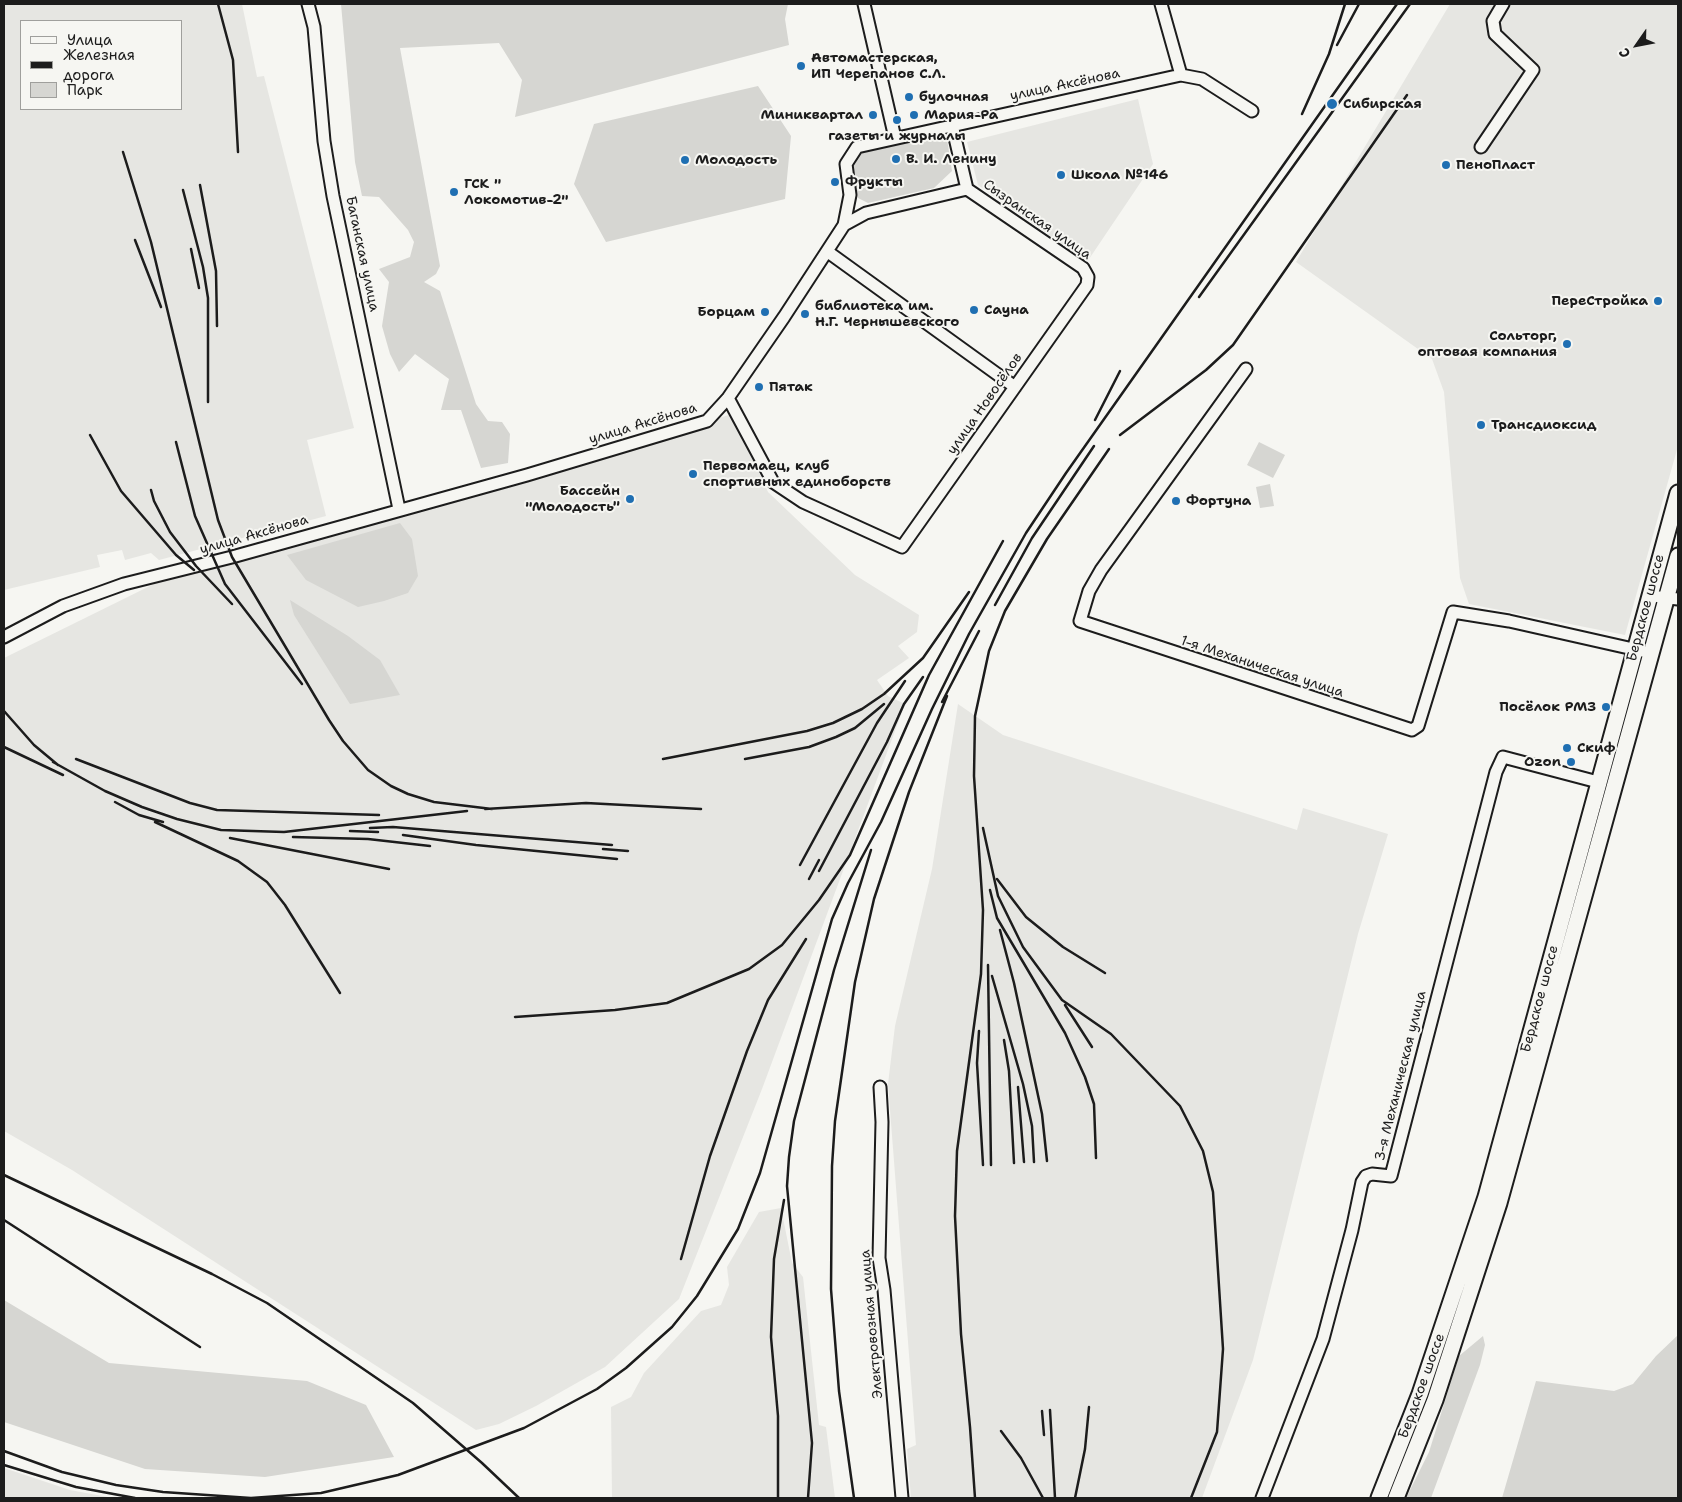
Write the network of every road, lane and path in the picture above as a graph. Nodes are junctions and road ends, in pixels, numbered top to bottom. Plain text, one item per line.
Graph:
1 (308, 4) edge
2 (864, 4) edge
3 (1162, 4) edge
4 (1503, 4) edge
5 (1181, 75) junction
6 (1252, 111) dead end
7 (952, 126) junction
8 (895, 138) junction
9 (1481, 147) dead end
10 (967, 190) junction
11 (844, 225) junction
12 (828, 252) junction
13 (1088, 277) joint
14 (1246, 369) dead end
15 (1015, 388) junction
16 (728, 398) junction
17 (1678, 493) edge
18 (399, 509) junction
19 (1678, 556) edge
20 (1650, 595) junction
21 (1672, 599) edge
22 (4, 637) edge
23 (1635, 649) junction
24 (1651, 654) junction
25 (1598, 782) junction
26 (880, 1087) dead end
27 (902, 1498) edge
28 (1262, 1498) edge
29 (1379, 1498) edge
30 (1396, 1498) edge

1 - 18 street, Баганская улица
2 - 8 street
3 - 5 street
4 - 9 street
5 - 6 street, улица Аксёнова
5 - 7 street, улица Аксёнова
7 - 8 street, улица Аксёнова
7 - 10 street
8 - 11 street, улица Аксёнова
10 - 11 street
10 - 13 street, Сызранская улица
11 - 12 street, улица Аксёнова
12 - 15 street
12 - 16 street, улица Аксёнова
13 - 15 street, улица Новосёлов
14 - 23 street, 1-я Механическая улица
15 - 16 street, улица Новосёлов
16 - 18 street, улица Аксёнова
17 - 20 highway, Бердское шоссе
18 - 22 street, улица Аксёнова
19 - 21 highway, Бердское шоссе
20 - 21 street
20 - 23 highway, Бердское шоссе
21 - 24 highway, Бердское шоссе
23 - 24 street, 1-я Механическая улица
23 - 25 highway, Бердское шоссе
24 - 30 highway, Бердское шоссе
25 - 28 street, 3-я Механическая улица
25 - 29 highway, Бердское шоссе
26 - 27 street, Электровозная улица

